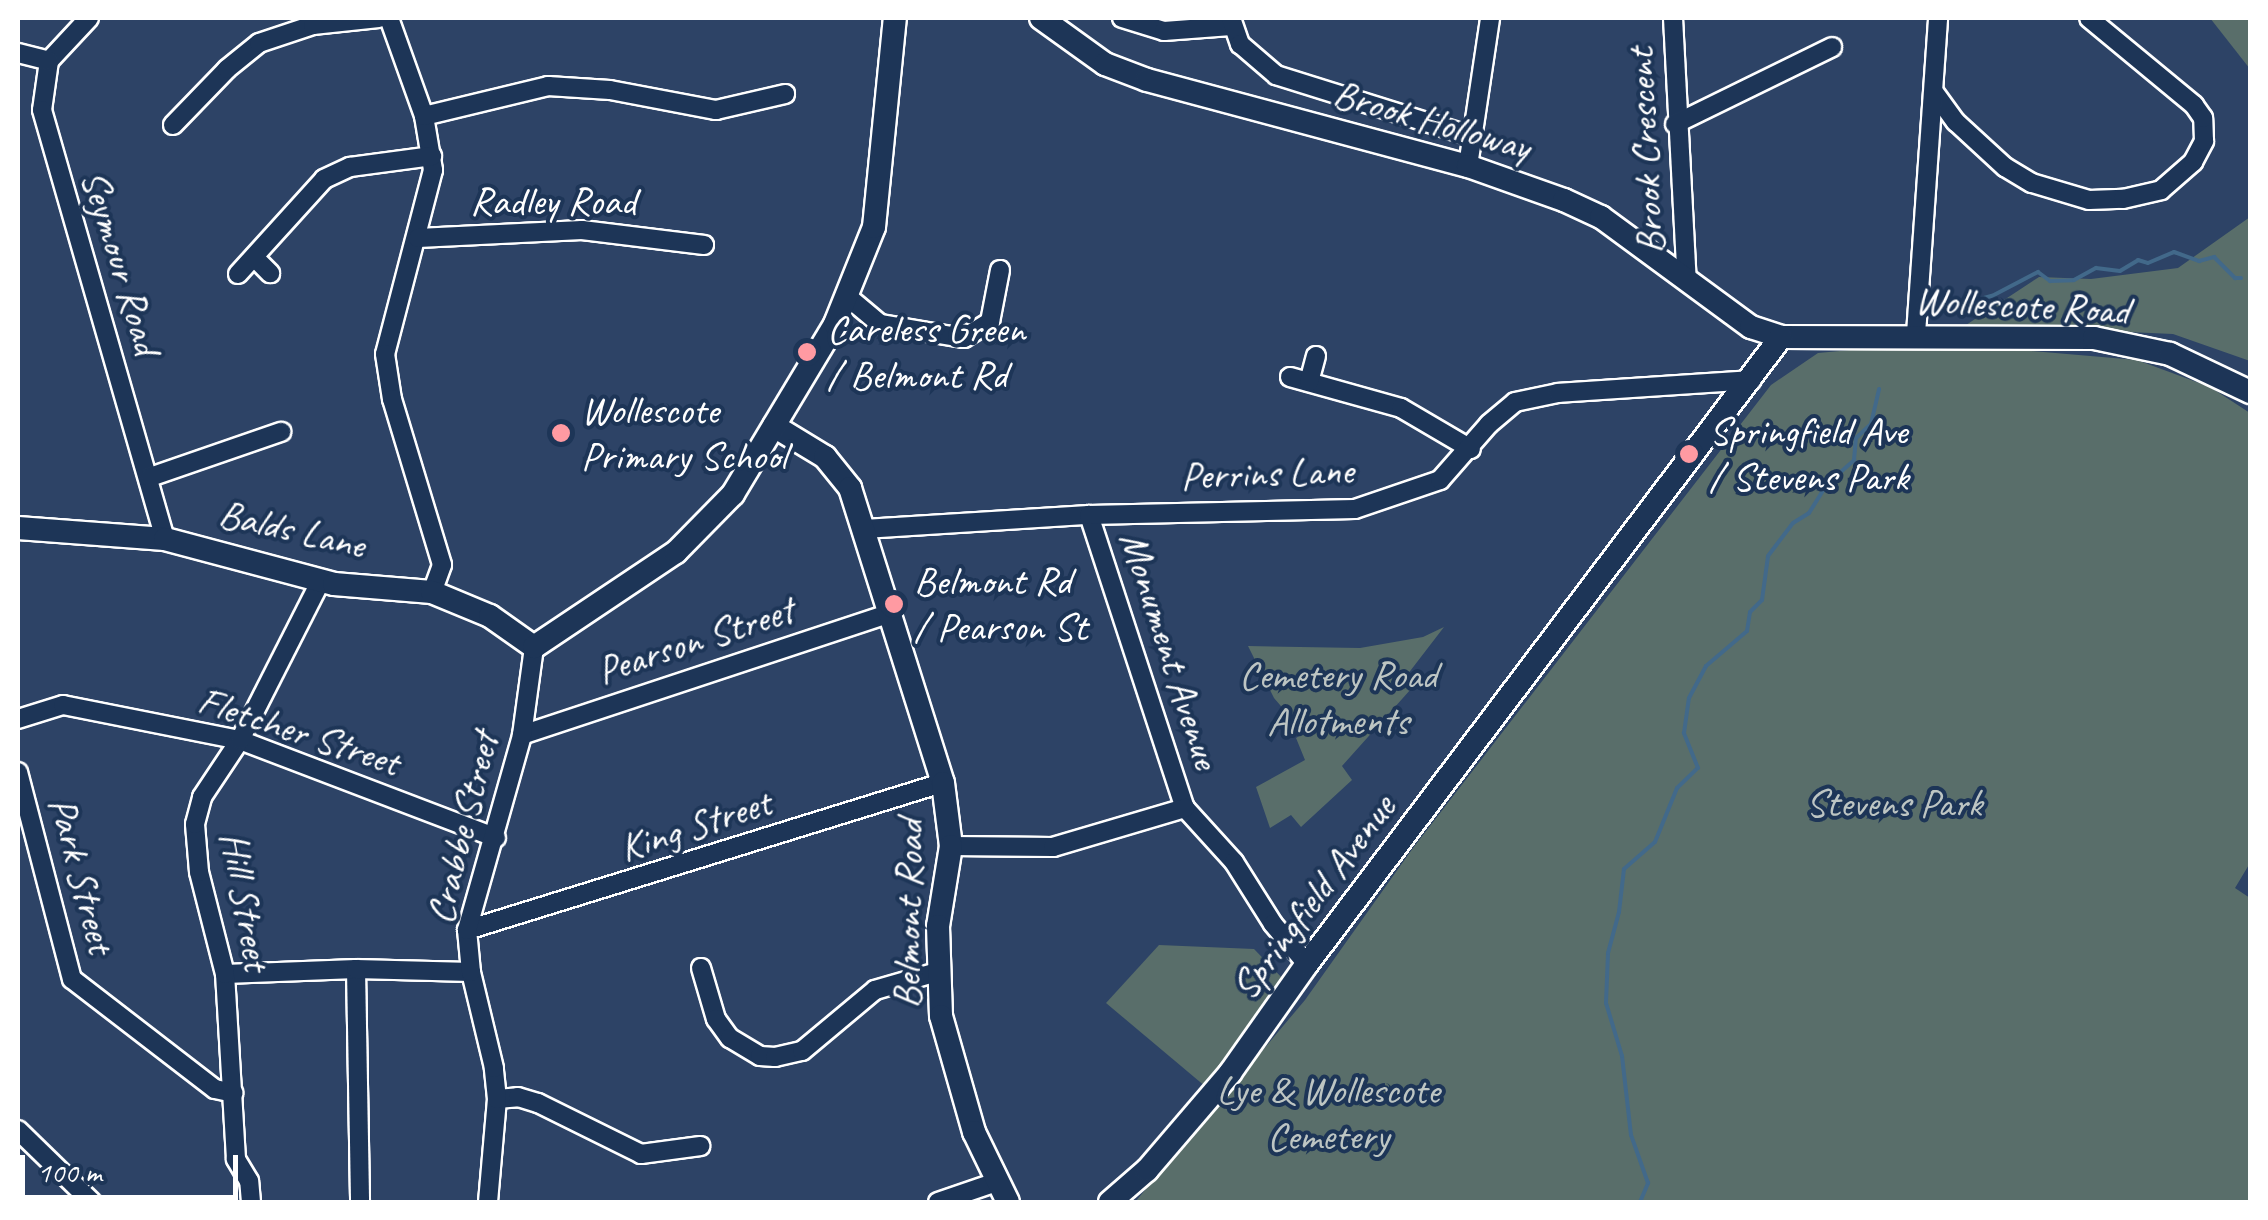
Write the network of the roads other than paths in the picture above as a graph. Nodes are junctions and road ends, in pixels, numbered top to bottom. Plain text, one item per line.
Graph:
1 (88, 18) edge
2 (379, 18) edge
3 (390, 18) edge
4 (895, 18) edge
5 (1042, 18) edge
6 (1122, 18) edge
7 (1490, 18) edge
8 (1672, 18) edge
9 (1938, 18) edge
10 (2089, 18) edge
11 (1231, 22) edge
12 (18, 53) edge
13 (1824, 57) dead end
14 (49, 61) junction
15 (1934, 92) junction
16 (776, 102) dead end
17 (424, 116) junction
18 (1675, 124) junction
19 (200, 126) dead end
20 (1472, 136) junction
21 (432, 156) junction
22 (1468, 166) junction
23 (418, 238) junction
24 (693, 248) dead end
25 (254, 257) junction
26 (1000, 270) dead end
27 (270, 273) dead end
28 (238, 274) dead end
29 (1687, 280) junction
30 (850, 298) junction
31 (1916, 334) junction
32 (1781, 337) junction
33 (1316, 356) dead end
34 (1290, 376) dead end
35 (1752, 380) junction
36 (1309, 382) junction
37 (2250, 392) edge
38 (774, 426) junction
39 (281, 432) dead end
40 (1472, 449) junction
41 (150, 476) junction
42 (1089, 515) junction
43 (18, 528) edge
44 (864, 530) junction
45 (164, 538) junction
46 (321, 580) junction
47 (432, 592) junction
48 (891, 613) junction
49 (534, 647) junction
50 (18, 719) edge
51 (522, 734) junction
52 (240, 740) junction
53 (18, 772) edge
54 (943, 783) junction
55 (1185, 808) junction
56 (496, 838) junction
57 (951, 846) junction
58 (467, 930) junction
59 (1307, 964) junction
60 (702, 968) dead end
61 (356, 969) junction
62 (471, 972) junction
63 (938, 972) junction
64 (225, 974) junction
65 (234, 1094) junction
66 (496, 1099) junction
67 (18, 1130) edge
68 (700, 1146) dead end
69 (1002, 1192) edge
70 (92, 1202) edge
71 (251, 1202) edge
72 (360, 1202) edge
73 (488, 1202) edge
74 (938, 1202) edge
75 (1110, 1202) edge

1 - 14 street
2 - 19 street
3 - 17 street
4 - 30 street
5 - 22 street, Brook Holloway
6 - 11 street
7 - 20 street
8 - 18 street, Brook Crescent
9 - 15 street
10 - 15 street
11 - 20 street
12 - 14 street
13 - 18 street
14 - 41 street, Seymour Road
15 - 31 street
16 - 17 street
17 - 21 street
18 - 29 street, Brook Crescent
20 - 22 street
21 - 23 street
21 - 25 street
22 - 29 street, Brook Holloway
23 - 24 street, Radley Road
23 - 47 street
25 - 27 street
25 - 28 street
26 - 30 street
29 - 32 street, Brook Holloway
30 - 38 street
31 - 32 street, Wollescote Road
31 - 37 street, Wollescote Road
32 - 35 street, Springfield Avenue
33 - 36 street
34 - 36 street
35 - 40 street, Perrins Lane
35 - 59 street, Springfield Avenue
36 - 40 street
38 - 44 street, Belmont Road
38 - 49 street
39 - 41 street
40 - 42 street, Perrins Lane
41 - 45 street, Seymour Road
42 - 44 street, Perrins Lane
42 - 55 street, Monument Avenue
43 - 45 street, Balds Lane
44 - 48 street, Belmont Road
45 - 46 street, Balds Lane
46 - 47 street, Balds Lane
46 - 52 street, Hill Street
47 - 49 street, Balds Lane
48 - 51 street, Pearson Street
48 - 54 street, Belmont Road
49 - 51 street, Crabbe Street
50 - 52 street, Fletcher Street
51 - 56 street, Crabbe Street
52 - 56 street, Fletcher Street
52 - 64 street, Hill Street
53 - 65 street, Park Street
54 - 57 street, Belmont Road
54 - 58 street, King Street
55 - 57 street, Monument Avenue
55 - 59 street, Monument Avenue
56 - 58 street, Crabbe Street
57 - 63 street, Belmont Road
58 - 62 street, Crabbe Street
59 - 75 street, Springfield Avenue
60 - 63 street
61 - 62 street
61 - 64 street
61 - 72 street
62 - 66 street, Crabbe Street
63 - 69 street, Belmont Road
64 - 65 street, Hill Street
65 - 71 street, Hill Street
66 - 68 street
66 - 73 street, Crabbe Street
67 - 70 street
69 - 74 street

